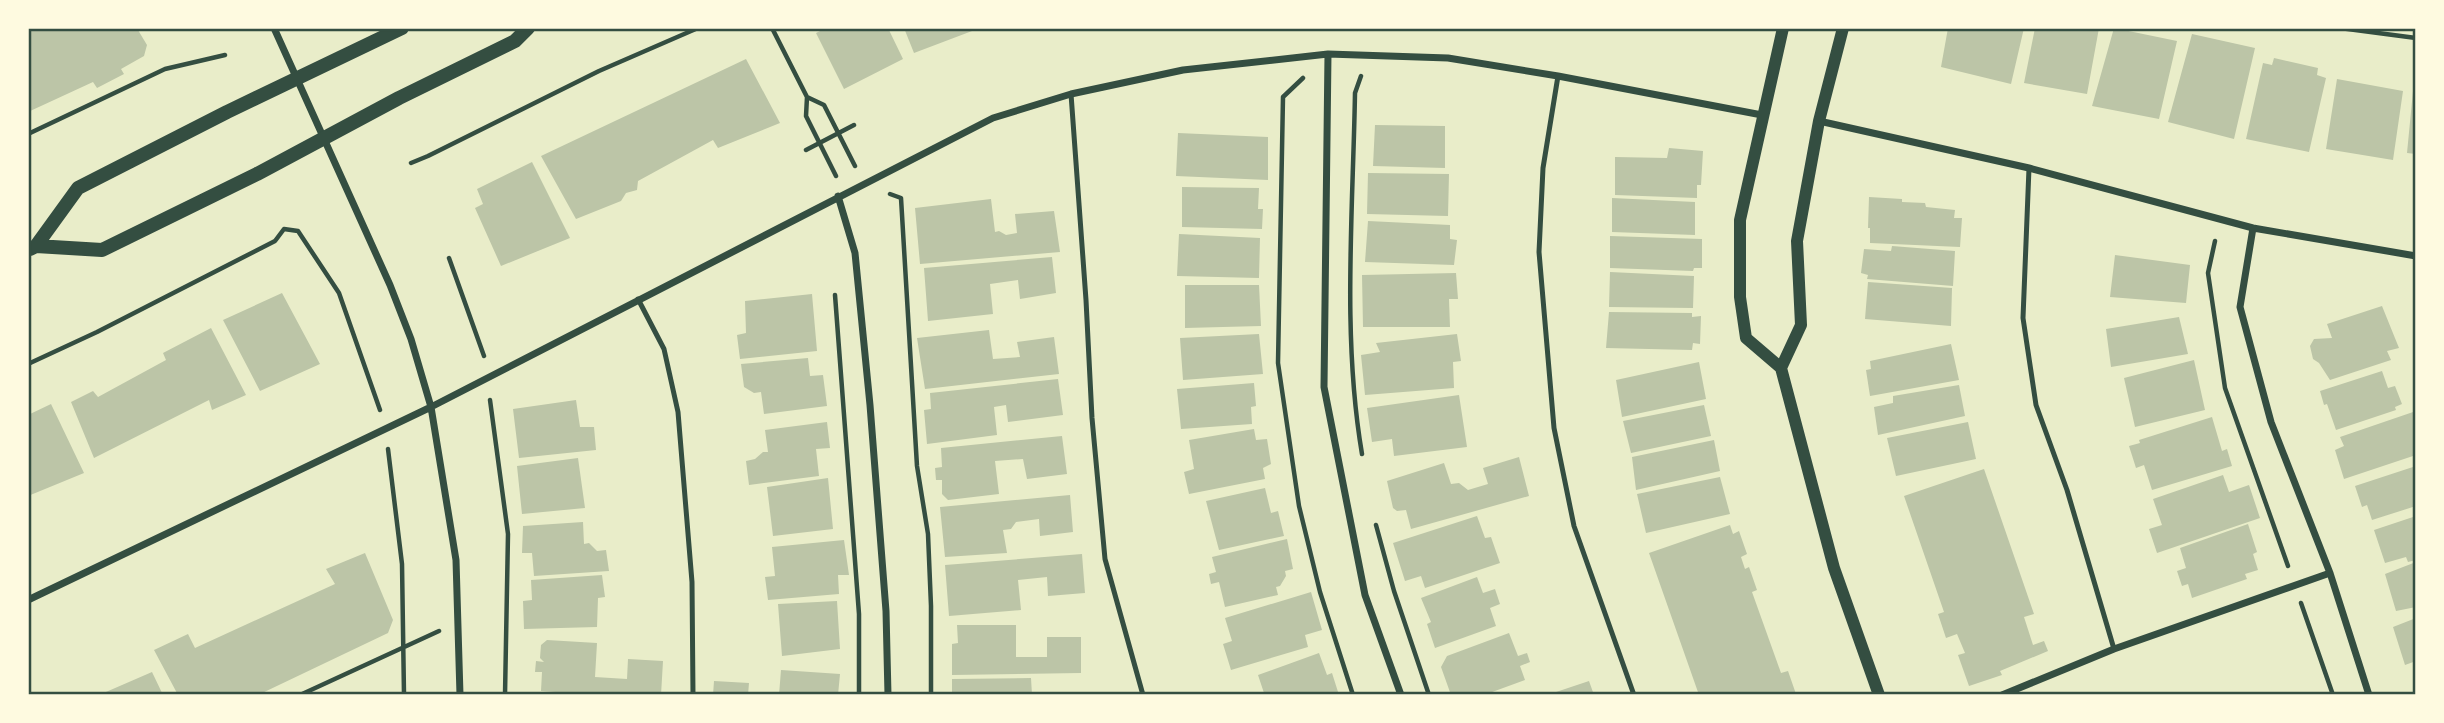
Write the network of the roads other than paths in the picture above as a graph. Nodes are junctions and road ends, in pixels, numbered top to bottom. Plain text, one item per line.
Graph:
1 (274, 28) edge
2 (402, 28) edge
3 (528, 28) edge
4 (1783, 28) edge
5 (1843, 28) edge
6 (1328, 54) junction
7 (1558, 76) junction
8 (297, 79) junction
9 (1071, 94) junction
10 (1762, 115) junction
11 (1819, 121) junction
12 (323, 138) junction
13 (2029, 168) junction
14 (838, 196) junction
15 (2253, 228) junction
16 (32, 248) edge
17 (2416, 256) edge
18 (639, 299) junction
19 (1781, 368) junction
20 (431, 407) junction
21 (2330, 573) junction
22 (28, 600) edge
23 (2114, 649) junction
24 (460, 695) edge
25 (693, 695) edge
26 (888, 695) edge
27 (1143, 695) edge
28 (1401, 695) edge
29 (1634, 695) edge
30 (1879, 695) edge
31 (2002, 695) edge
32 (2369, 695) edge

1 - 8 street
2 - 8 main road
3 - 12 main road
4 - 10 street
5 - 11 street
6 - 7 street
6 - 9 street
6 - 28 street
7 - 10 street
7 - 29 lane
8 - 12 street
8 - 16 main road
9 - 14 street
9 - 27 lane
10 - 19 street
11 - 13 street
11 - 19 street
12 - 16 main road
12 - 20 street
13 - 15 street
13 - 23 lane
14 - 18 street
14 - 26 street
15 - 17 street
15 - 21 street
18 - 20 street
18 - 25 lane
19 - 30 street
20 - 22 street
20 - 24 street
21 - 23 street
21 - 32 street
23 - 31 street

